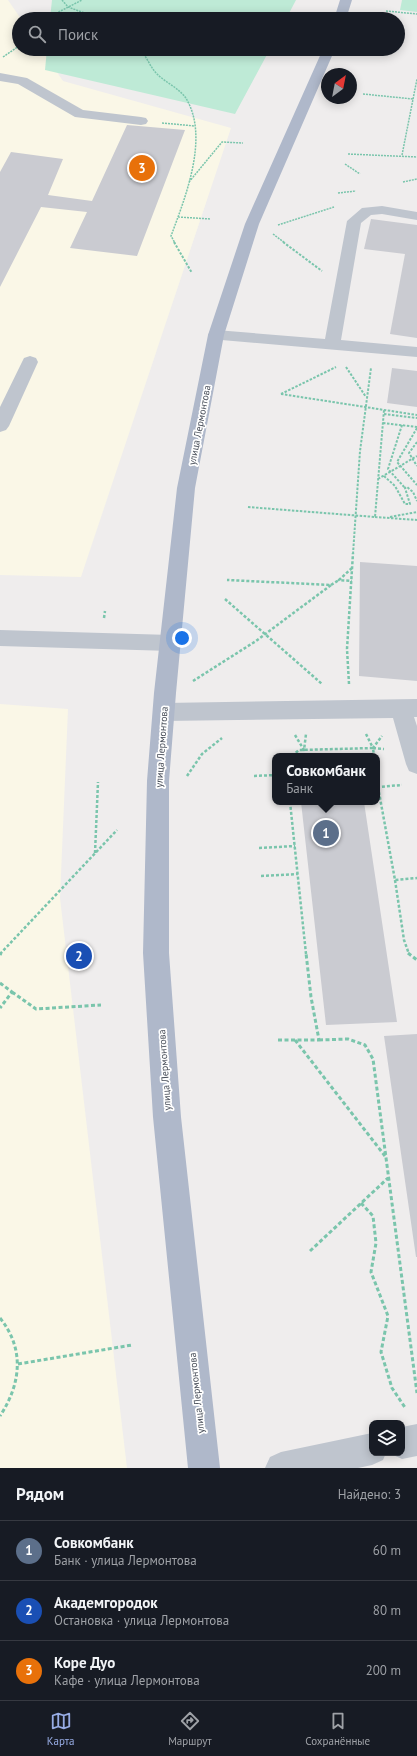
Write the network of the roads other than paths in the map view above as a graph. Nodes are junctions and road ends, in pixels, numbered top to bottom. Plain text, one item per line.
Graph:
1 (346, 0) edge
2 (342, 12) edge
3 (326, 56) edge
4 (0, 77) edge
5 (140, 121) road end
6 (417, 216) edge
7 (216, 335) junction
8 (332, 344) junction
9 (417, 352) edge
10 (30, 362) dead end
11 (0, 426) edge
12 (0, 638) edge
13 (171, 643) junction
14 (409, 708) edge
15 (164, 712) junction
16 (417, 764) edge
17 (369, 1450) edge
18 (204, 1468) edge
19 (281, 1468) edge

1 - 2 main road
3 - 7 main road, улица Лермонтова
4 - 5 street
6 - 8 street
7 - 8 street
7 - 13 main road, улица Лермонтова
8 - 9 street
10 - 11 street
12 - 13 street
13 - 15 main road, улица Лермонтова
14 - 15 street
14 - 16 street
15 - 18 main road, улица Лермонтова
17 - 19 street

